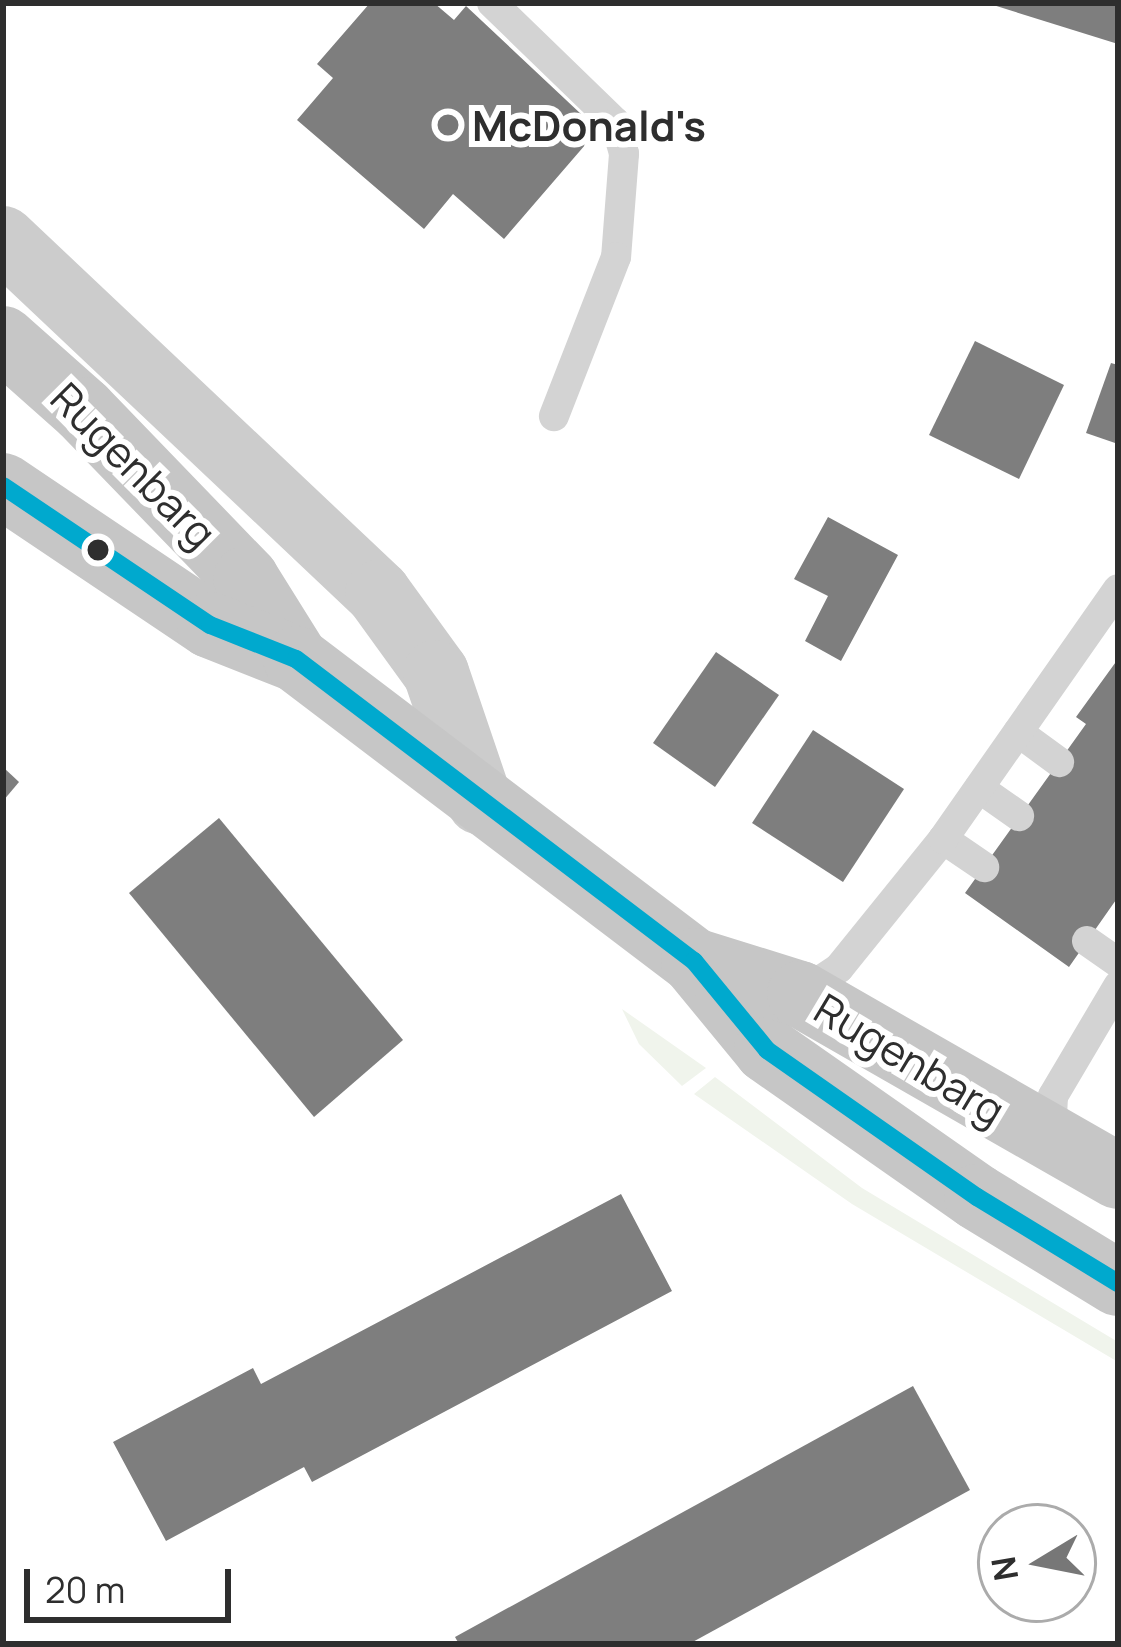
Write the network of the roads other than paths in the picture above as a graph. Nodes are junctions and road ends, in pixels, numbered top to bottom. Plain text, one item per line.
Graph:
1 (492, 3) edge
2 (3, 239) edge
3 (3, 339) edge
4 (554, 416) dead end
5 (3, 486) edge
6 (1118, 589) edge
7 (296, 659) junction
8 (1018, 733) junction
9 (1059, 762) dead end
10 (979, 788) junction
11 (480, 802) junction
12 (1019, 816) dead end
13 (944, 839) junction
14 (984, 867) dead end
15 (1088, 941) dead end
16 (694, 961) junction
17 (1118, 963) edge
18 (1118, 986) edge
19 (800, 994) junction
20 (1051, 1143) junction
21 (1118, 1176) edge
22 (1118, 1283) edge

1 - 4 lane
2 - 11 main road
3 - 7 main road, Rugenbarg
5 - 7 main road, Rugenbarg
6 - 8 lane
7 - 11 main road, Rugenbarg
8 - 9 lane
8 - 10 lane
10 - 12 lane
10 - 13 lane
11 - 16 main road, Rugenbarg
13 - 14 lane
13 - 19 lane
15 - 17 lane
16 - 19 main road, Rugenbarg
16 - 22 main road, Rugenbarg
18 - 20 lane
19 - 20 main road, Rugenbarg
20 - 21 main road, Rugenbarg

